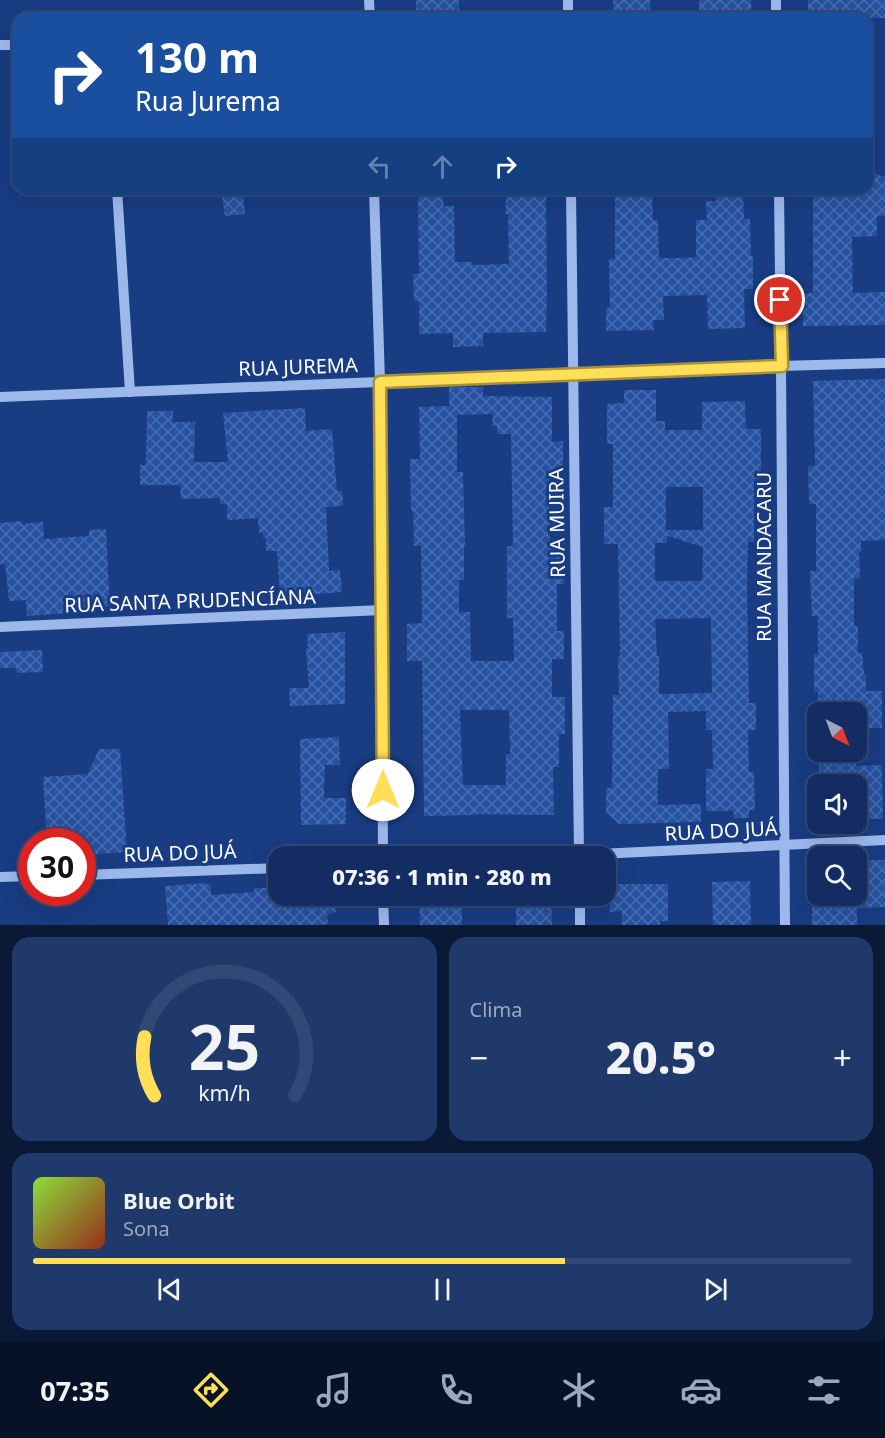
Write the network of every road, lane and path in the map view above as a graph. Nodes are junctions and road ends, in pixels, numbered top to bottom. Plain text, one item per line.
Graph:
1 (117, 195) edge
2 (374, 195) edge
3 (571, 195) edge
4 (779, 195) edge
5 (885, 363) edge
6 (782, 366) junction
7 (573, 374) junction
8 (380, 382) junction
9 (130, 392) junction
10 (0, 397) edge
11 (382, 610) junction
12 (0, 627) edge
13 (885, 840) edge
14 (383, 846) edge
15 (579, 846) edge
16 (784, 846) junction
17 (616, 854) edge
18 (268, 868) edge
19 (96, 874) edge
20 (18, 876) edge
21 (0, 877) edge
22 (383, 906) edge
23 (580, 906) edge
24 (384, 925) edge
25 (580, 925) edge
26 (784, 925) edge

1 - 9 street
2 - 8 street
3 - 7 street, RUA MUIRA
4 - 6 street, RUA MANDACARU
5 - 6 street, RUA JUREMA
6 - 7 street, RUA JUREMA
6 - 16 street, RUA MANDACARU
7 - 8 street, RUA JUREMA
7 - 15 street, RUA MUIRA
8 - 9 street, RUA JUREMA
8 - 11 street
9 - 10 street, RUA JUREMA
11 - 12 street, RUA SANTA PRUDENCÍANA
11 - 14 street
13 - 16 street, RUA DO JUÁ
16 - 17 street, RUA DO JUÁ
16 - 26 street, RUA MANDACARU
18 - 19 street, RUA DO JUÁ
20 - 21 street
22 - 24 street
23 - 25 street

